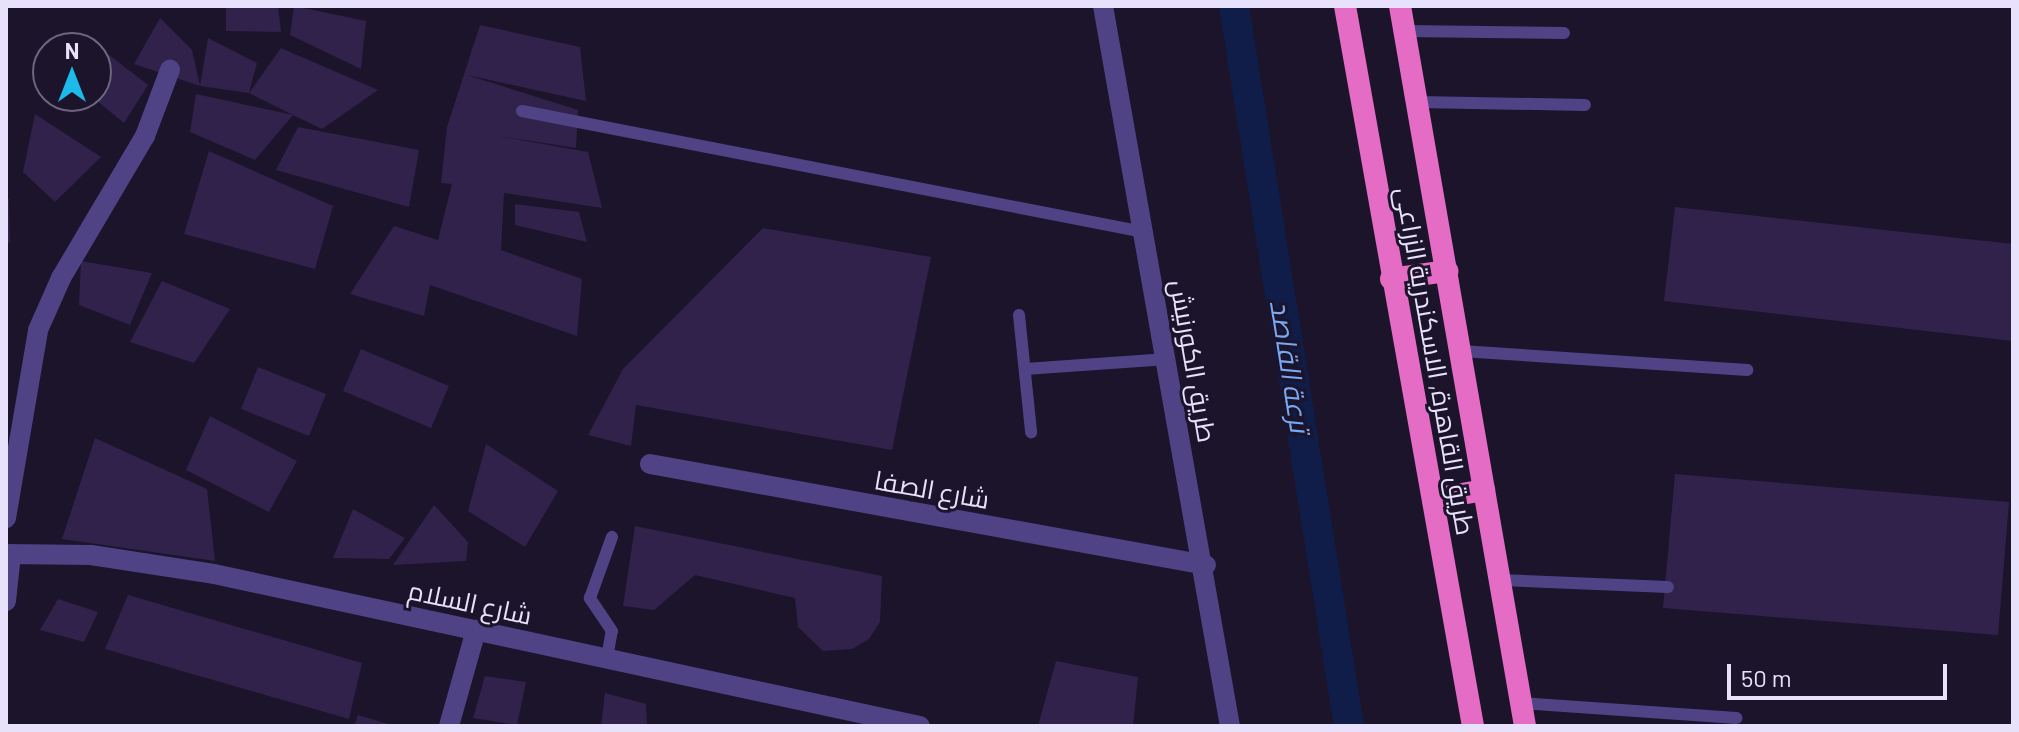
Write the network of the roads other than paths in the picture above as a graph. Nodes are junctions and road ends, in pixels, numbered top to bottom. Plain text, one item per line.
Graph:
1 (1103, 6) edge
2 (1345, 6) edge
3 (1400, 6) edge
4 (1405, 31) junction
5 (1564, 33) dead end
6 (170, 70) dead end
7 (1417, 102) junction
8 (1585, 105) dead end
9 (522, 111) dead end
10 (1144, 232) junction
11 (1447, 271) junction
12 (1391, 279) junction
13 (1019, 315) dead end
14 (1461, 351) junction
15 (1168, 359) junction
16 (1025, 369) junction
17 (1747, 370) dead end
18 (1031, 432) dead end
19 (650, 464) dead end
20 (1484, 490) junction
21 (1433, 499) junction
22 (6, 518) edge
23 (612, 537) dead end
24 (8, 554) edge
25 (1206, 565) junction
26 (1500, 580) junction
27 (1668, 587) dead end
28 (6, 601) edge
29 (476, 630) junction
30 (607, 658) junction
31 (1521, 703) junction
32 (1736, 718) dead end
33 (449, 726) edge
34 (920, 726) edge
35 (1230, 726) edge
36 (1473, 726) edge
37 (1525, 726) edge

1 - 10 street, طريق الكورنيش
2 - 12 highway, طريق القاهرة, الاسكندرية الزراعى
3 - 4 highway, طريق القاهرة, الاسكندرية الزراعى
4 - 5 lane
4 - 7 highway, طريق القاهرة, الاسكندرية الزراعى
6 - 22 street
7 - 8 lane
7 - 11 highway, طريق القاهرة, الاسكندرية الزراعى
9 - 10 lane
10 - 15 street, طريق الكورنيش
11 - 12 highway
11 - 14 highway, طريق القاهرة, الاسكندرية الزراعى
12 - 21 highway, طريق القاهرة, الاسكندرية الزراعى
13 - 16 lane
14 - 17 lane
14 - 20 highway, طريق القاهرة, الاسكندرية الزراعى
15 - 16 lane
15 - 25 street, طريق الكورنيش
16 - 18 lane
19 - 25 street, شارع الصفا
20 - 21 highway
20 - 26 highway, طريق القاهرة, الاسكندرية الزراعى
21 - 36 highway, طريق القاهرة, الاسكندرية الزراعى
23 - 30 lane
24 - 28 street
24 - 29 street, شارع السلام
25 - 35 street, طريق الكورنيش
26 - 27 lane
26 - 31 highway, طريق القاهرة, الاسكندرية الزراعى
29 - 30 street, شارع السلام
29 - 33 street
30 - 34 street, شارع السلام
31 - 32 lane
31 - 37 highway, طريق القاهرة, الاسكندرية الزراعى

